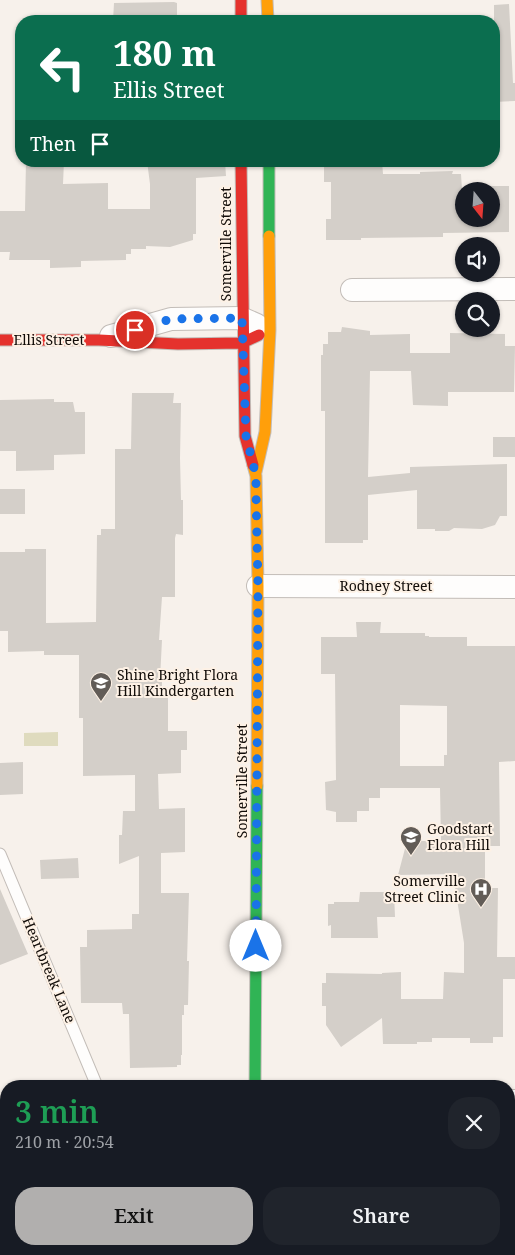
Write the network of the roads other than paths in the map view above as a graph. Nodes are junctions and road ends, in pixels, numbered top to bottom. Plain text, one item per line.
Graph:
1 (267, 0) edge
2 (241, 7) edge
3 (268, 15) edge
4 (241, 167) edge
5 (269, 167) edge
6 (515, 289) edge
7 (352, 290) dead end
8 (242, 318) junction
9 (270, 330) junction
10 (0, 340) edge
11 (99, 340) junction
12 (242, 343) junction
13 (256, 476) junction
14 (258, 586) junction
15 (515, 587) edge
16 (0, 854) edge
17 (94, 1080) edge
18 (255, 1080) edge

1 - 2 street
1 - 3 street
4 - 8 street, Somerville Street
5 - 9 street, Somerville Street
6 - 7 street
8 - 9 street, Ellis Street
8 - 11 street, Ellis Street
8 - 12 street, Somerville Street
9 - 12 street, Ellis Street
9 - 13 street, Somerville Street
10 - 11 street, Ellis Street
11 - 12 street, Ellis Street
12 - 13 street, Somerville Street
13 - 14 street, Somerville Street
14 - 15 street, Rodney Street
14 - 18 street, Somerville Street
16 - 17 lane, Heartbreak Lane

